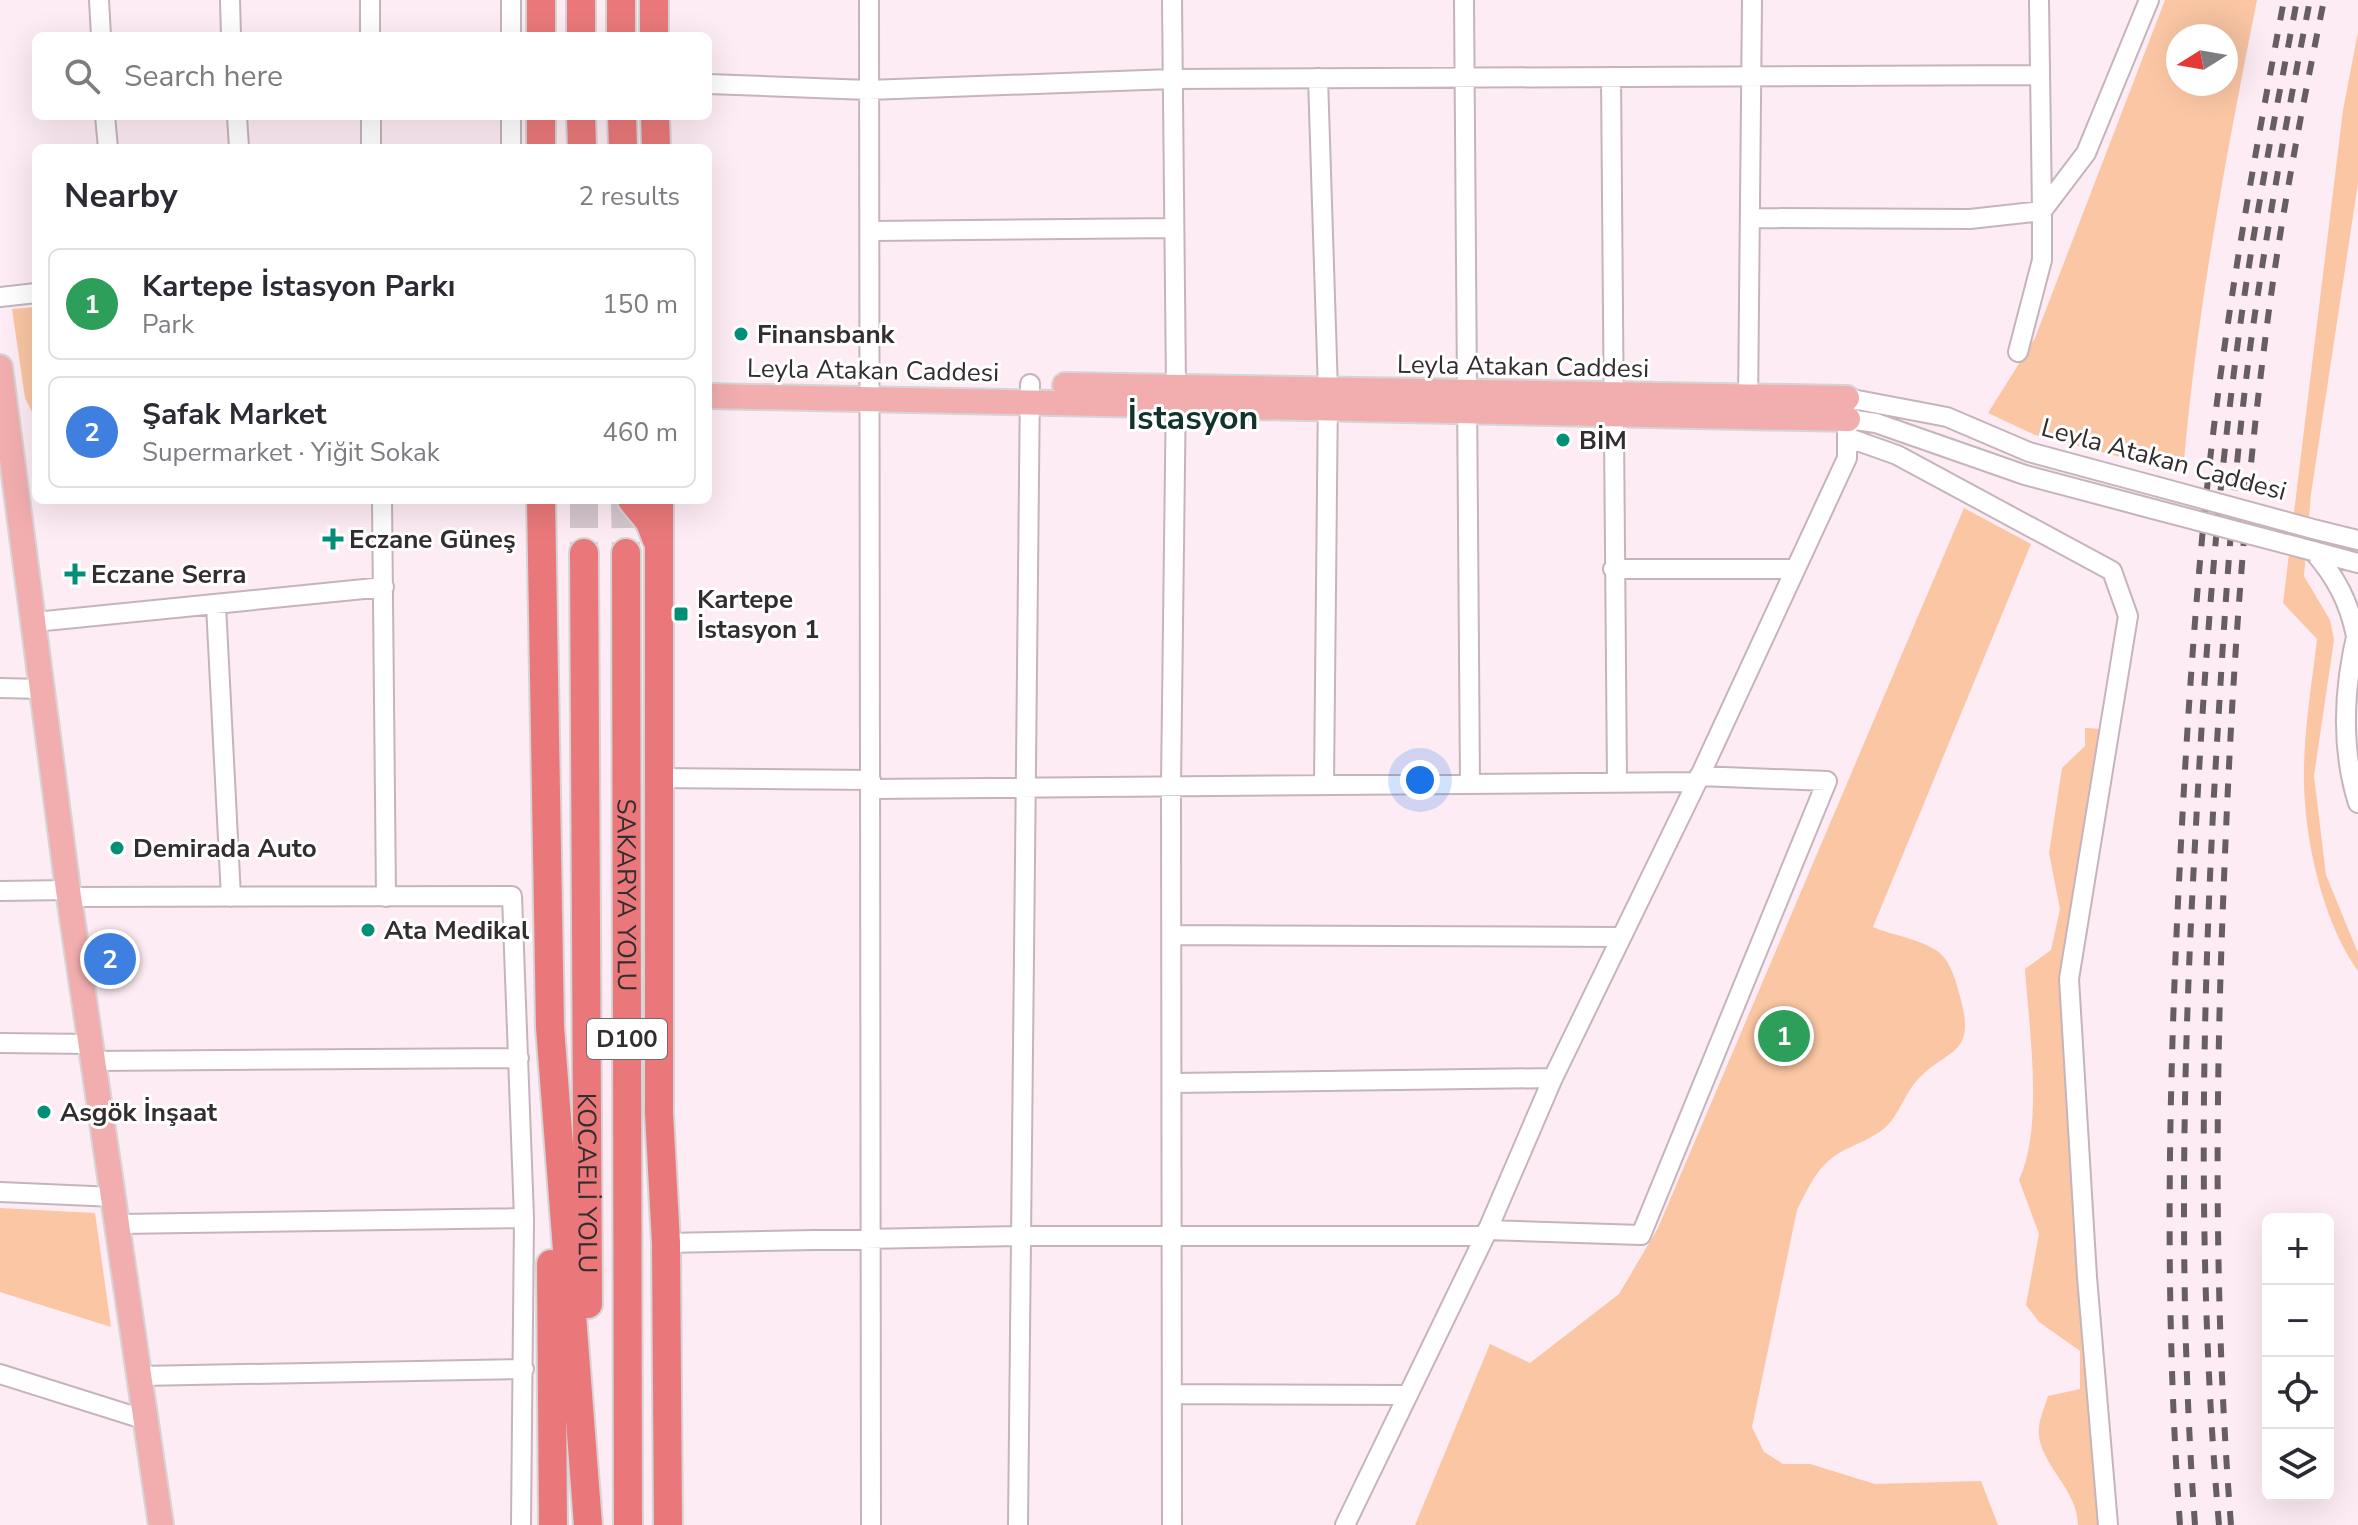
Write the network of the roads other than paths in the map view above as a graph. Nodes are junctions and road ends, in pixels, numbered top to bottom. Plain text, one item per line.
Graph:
1 (99, 0) edge
2 (230, 0) edge
3 (370, 0) edge
4 (511, 0) edge
5 (541, 0) edge
6 (581, 0) edge
7 (621, 0) edge
8 (654, 0) edge
9 (869, 0) edge
10 (1172, 0) edge
11 (1464, 0) edge
12 (1752, 0) edge
13 (2039, 0) edge
14 (2149, 0) edge
15 (101, 32) edge
16 (231, 32) edge
17 (370, 32) edge
18 (511, 32) edge
19 (541, 32) edge
20 (581, 32) edge
21 (621, 32) edge
22 (654, 32) edge
23 (2039, 75) junction
24 (1752, 76) junction
25 (1611, 77) junction
26 (1318, 78) junction
27 (1463, 78) junction
28 (1172, 79) junction
29 (712, 84) edge
30 (868, 90) junction
31 (105, 120) edge
32 (237, 120) edge
33 (371, 120) edge
34 (511, 120) edge
35 (541, 120) edge
36 (581, 120) edge
37 (622, 120) edge
38 (655, 120) edge
39 (108, 144) edge
40 (239, 144) edge
41 (371, 144) edge
42 (511, 144) edge
43 (541, 144) edge
44 (582, 144) edge
45 (623, 144) edge
46 (656, 144) edge
47 (2042, 211) junction
48 (1751, 218) junction
49 (1174, 228) junction
50 (872, 231) junction
51 (32, 293) edge
52 (0, 297) edge
53 (2018, 352) dead end
54 (0, 367) edge
55 (712, 379) edge
56 (870, 389) junction
57 (1030, 392) junction
58 (1176, 395) junction
59 (712, 396) edge
60 (1328, 400) junction
61 (1469, 403) junction
62 (1614, 405) junction
63 (1748, 407) junction
64 (1848, 418) junction
65 (17, 470) edge
66 (382, 504) edge
67 (635, 504) edge
68 (659, 504) edge
69 (541, 513) edge
70 (2358, 540) edge
71 (658, 546) junction
72 (2313, 551) junction
73 (584, 553) tunnel mouth
74 (626, 553) tunnel mouth
75 (2358, 563) edge
76 (1613, 569) junction
77 (1793, 569) junction
78 (384, 587) junction
79 (216, 605) junction
80 (35, 622) junction
81 (2357, 632) edge
82 (0, 688) edge
83 (42, 689) junction
84 (657, 778) junction
85 (1698, 779) junction
86 (1617, 782) junction
87 (1470, 783) junction
88 (871, 784) junction
89 (1324, 784) junction
90 (1171, 785) junction
91 (1023, 787) junction
92 (2358, 803) edge
93 (0, 891) edge
94 (68, 893) junction
95 (231, 897) junction
96 (386, 897) junction
97 (1174, 935) junction
98 (1620, 937) junction
99 (550, 1027) junction
100 (0, 1043) edge
101 (92, 1052) junction
102 (519, 1058) junction
103 (1553, 1078) junction
104 (1172, 1083) junction
105 (659, 1113) junction
106 (0, 1192) edge
107 (115, 1197) junction
108 (524, 1218) junction
109 (119, 1224) junction
110 (1486, 1233) junction
111 (1019, 1236) junction
112 (1174, 1236) junction
113 (871, 1239) junction
114 (666, 1243) junction
115 (524, 1369) junction
116 (0, 1374) edge
117 (139, 1376) junction
118 (1172, 1394) junction
119 (1408, 1395) junction
120 (146, 1420) junction
121 (161, 1525) edge
122 (521, 1525) edge
123 (553, 1525) edge
124 (589, 1525) edge
125 (629, 1525) edge
126 (668, 1525) edge
127 (871, 1525) edge
128 (1018, 1525) edge
129 (1172, 1525) edge
130 (1345, 1525) edge
131 (2108, 1525) edge

1 - 15 street
2 - 16 street
3 - 17 street
4 - 18 street
5 - 19 highway
6 - 20 highway
7 - 21 highway
8 - 22 highway
9 - 30 street
10 - 28 street
11 - 27 street
12 - 24 street
13 - 23 street
14 - 47 street
23 - 24 street
23 - 47 street
24 - 25 street
24 - 48 street
25 - 27 street
25 - 62 street
26 - 27 street
26 - 28 street
26 - 60 street
27 - 61 street
28 - 30 street
28 - 49 street
29 - 30 street
30 - 50 street
31 - 39 street
32 - 40 street
33 - 41 street
34 - 42 street
35 - 43 highway
36 - 44 highway
37 - 45 highway
38 - 46 highway
47 - 48 street
47 - 53 street
48 - 63 street
49 - 50 street
49 - 58 street
50 - 56 street
51 - 52 street
54 - 65 main road
55 - 56 main road, Leyla Atakan Caddesi
56 - 57 main road, Leyla Atakan Caddesi
56 - 59 main road, Leyla Atakan Caddesi
56 - 88 street
57 - 58 main road, Leyla Atakan Caddesi
57 - 91 street
58 - 60 main road, Leyla Atakan Caddesi
58 - 90 street
60 - 61 main road, Leyla Atakan Caddesi
60 - 89 street
61 - 62 main road, Leyla Atakan Caddesi
61 - 87 street
62 - 63 main road, Leyla Atakan Caddesi
62 - 76 street
63 - 64 main road, Leyla Atakan Caddesi
64 - 70 street, Leyla Atakan Caddesi, bridge
64 - 72 street, Leyla Atakan Caddesi, bridge
64 - 77 street
64 - 131 street
65 - 80 main road
66 - 78 street
67 - 71 highway
68 - 71 highway
69 - 99 highway
71 - 84 highway
72 - 75 street, Leyla Atakan Caddesi
72 - 81 street
73 - 124 highway, KOCAELİ YOLU / D100
74 - 125 highway, SAKARYA YOLU / D100
76 - 77 street
76 - 86 street
77 - 85 street
78 - 79 street
78 - 96 street
79 - 80 street
79 - 95 street
80 - 83 main road
81 - 92 street
82 - 83 street
83 - 94 main road
84 - 88 street
84 - 105 highway
85 - 86 street
85 - 98 street
85 - 110 street
86 - 87 street
87 - 89 street
88 - 91 street
88 - 113 street
89 - 90 street
90 - 91 street
90 - 97 street
91 - 111 street
93 - 94 street
94 - 95 street
94 - 101 main road
95 - 96 street
96 - 102 street
97 - 98 street
97 - 104 street
98 - 103 street
99 - 123 highway
99 - 124 highway
100 - 101 street
101 - 102 street
101 - 107 main road
102 - 108 street
103 - 104 street
103 - 110 street
104 - 112 street
105 - 114 highway
105 - 125 highway
106 - 107 street
107 - 109 main road
108 - 109 street
108 - 115 street
109 - 117 main road
110 - 112 street
110 - 119 street
111 - 112 street
111 - 113 street
111 - 128 street
112 - 118 street
113 - 114 street
113 - 127 street
114 - 126 highway
115 - 117 street
115 - 122 street
116 - 120 street
117 - 120 main road
118 - 119 street
118 - 129 street
119 - 130 street
120 - 121 main road

